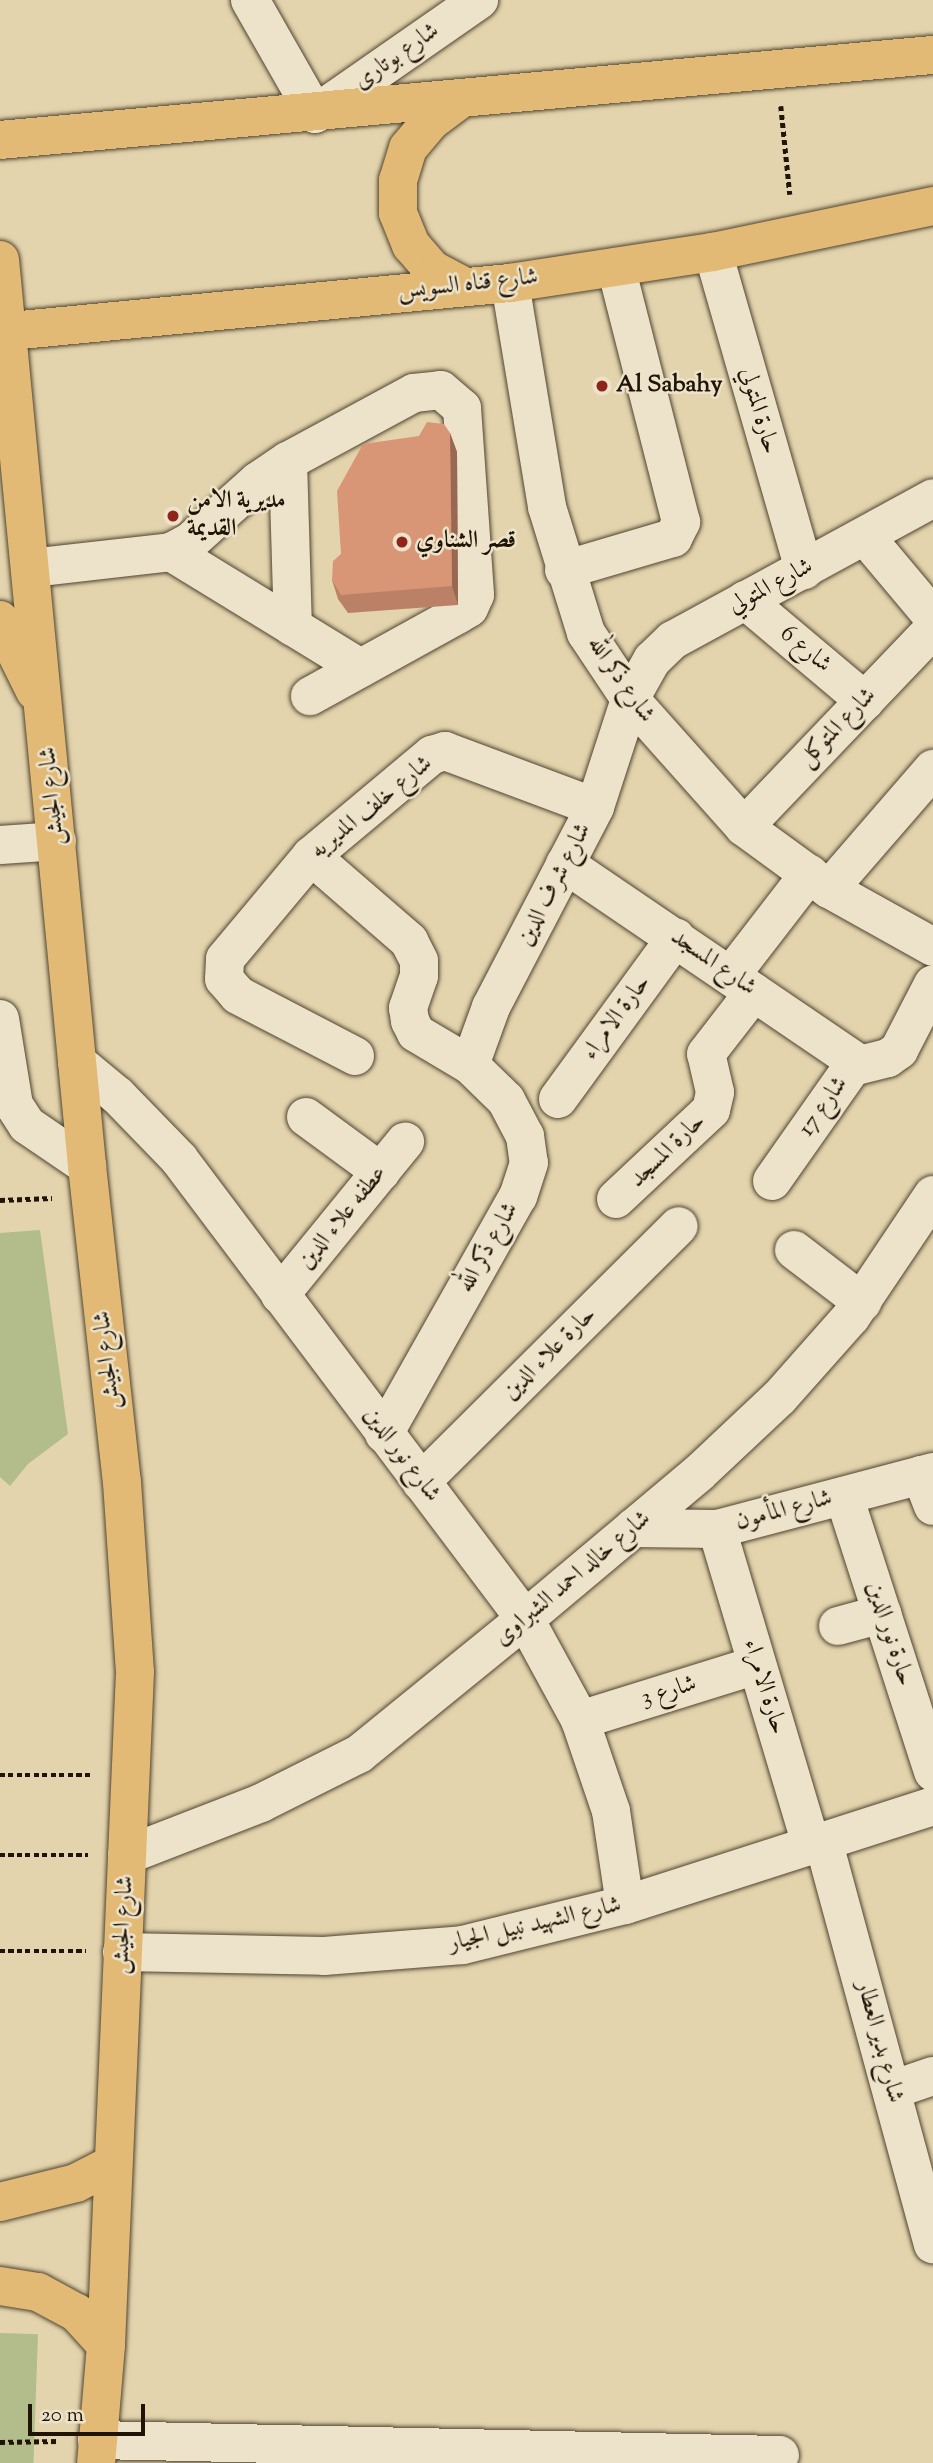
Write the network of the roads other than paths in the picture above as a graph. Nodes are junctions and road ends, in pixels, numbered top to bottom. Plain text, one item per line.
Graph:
1 (250, 0) edge
2 (479, 0) edge
3 (933, 55) edge
4 (459, 100) junction
5 (315, 114) junction
6 (0, 139) edge
7 (933, 206) edge
8 (713, 252) junction
9 (0, 260) edge
10 (616, 267) junction
11 (510, 283) junction
12 (463, 286) junction
13 (4, 330) edge
14 (288, 461) junction
15 (933, 498) edge
16 (865, 536) junction
17 (171, 552) junction
18 (31, 568) junction
19 (564, 570) junction
20 (804, 570) junction
21 (745, 600) junction
22 (933, 617) edge
23 (0, 620) edge
24 (293, 627) junction
25 (933, 629) edge
26 (360, 668) junction
27 (310, 696) dead end
28 (630, 699) junction
29 (865, 701) junction
30 (45, 711) junction
31 (930, 778) edge
32 (595, 807) junction
33 (744, 827) junction
34 (57, 841) junction
35 (0, 845) edge
36 (311, 856) junction
37 (565, 864) junction
38 (819, 882) junction
39 (676, 937) junction
40 (933, 947) edge
41 (743, 984) junction
42 (933, 984) edge
43 (0, 1019) edge
44 (355, 1056) dead end
45 (77, 1062) junction
46 (859, 1064) junction
47 (470, 1065) junction
48 (558, 1099) dead end
49 (306, 1117) dead end
50 (405, 1142) dead end
51 (381, 1172) junction
52 (772, 1181) dead end
53 (88, 1182) junction
54 (933, 1195) edge
55 (616, 1199) dead end
56 (679, 1226) dead end
57 (794, 1250) dead end
58 (280, 1295) junction
59 (862, 1302) junction
60 (384, 1434) junction
61 (421, 1482) junction
62 (929, 1484) edge
63 (844, 1496) junction
64 (633, 1528) junction
65 (717, 1529) junction
66 (883, 1614) junction
67 (526, 1619) junction
68 (838, 1626) dead end
69 (757, 1665) junction
70 (580, 1720) junction
71 (933, 1772) edge
72 (933, 1806) edge
73 (817, 1843) junction
74 (127, 1855) junction
75 (625, 1905) junction
76 (122, 1952) junction
77 (933, 2076) edge
78 (892, 2090) junction
79 (111, 2165) junction
80 (0, 2202) edge
81 (933, 2244) edge
82 (0, 2286) edge
83 (106, 2345) junction
84 (97, 2452) edge
85 (780, 2455) dead end

1 - 5 street
2 - 5 street, شارع بوتارى
3 - 4 main road
4 - 5 main road
4 - 12 main road
5 - 6 main road
7 - 8 main road, شارع قناه السويس
8 - 10 main road, شارع قناه السويس
8 - 20 street, حارة المتولي
9 - 13 main road, شارع الجيش
10 - 11 main road, شارع قناه السويس
10 - 19 street
11 - 12 main road, شارع قناه السويس
11 - 19 street, شارع ذكر الله
12 - 13 main road, شارع قناه السويس
13 - 18 main road, شارع الجيش
14 - 17 street
14 - 24 street
14 - 26 street
15 - 16 street, شارع المتولي
16 - 20 street, شارع المتولي
16 - 22 street
17 - 18 street
17 - 24 street
18 - 30 main road, شارع الجيش
19 - 28 street, شارع ذكر الله
20 - 21 street, شارع المتولي
21 - 28 street, شارع المتولي
21 - 29 street, شارع 6
23 - 30 main road
24 - 26 street
25 - 29 street, شارع المتوكل
26 - 27 street
28 - 32 street, شارع شرف الدين
28 - 33 street, شارع ذكر الله
29 - 33 street, شارع المتوكل
30 - 34 main road, شارع الجيش
31 - 38 street
32 - 36 street, شارع خلف المديريه
32 - 37 street, شارع شرف الدين
33 - 38 street, شارع ذكر الله
34 - 35 street
34 - 45 main road, شارع الجيش
36 - 44 street, شارع خلف المديريه
36 - 47 street, شارع ذكر الله
37 - 39 street, شارع المسجد
37 - 47 street, شارع شرف الدين
38 - 40 street, شارع ذكر الله
38 - 41 street
39 - 41 street, شارع المسجد
39 - 48 street, حارة الامراء
41 - 46 street, شارع المسجد
41 - 55 street, حارة المسجد
42 - 46 street, شارع 17
43 - 53 street
45 - 53 main road, شارع الجيش
45 - 58 street, شارع نور الدين
46 - 52 street, شارع 17
47 - 60 street, شارع ذكر الله
49 - 51 street
50 - 51 street, عطفه علاء الدين
51 - 58 street, عطفه علاء الدين
53 - 74 main road, شارع الجيش
54 - 59 street, شارع خالد احمد الشبراوى
56 - 61 street, حارة علاء الدين
57 - 59 street
58 - 60 street, شارع نور الدين
59 - 64 street, شارع خالد احمد الشبراوى
60 - 61 street, شارع نور الدين
61 - 67 street, شارع نور الدين
62 - 63 street, شارع المأمون
63 - 65 street, شارع المأمون
63 - 66 street, حارة نور الدين
64 - 65 street, شارع المأمون
64 - 67 street, شارع خالد احمد الشبراوى
65 - 69 street, حارة الامراء
66 - 68 street
66 - 71 street, حارة نور الدين
67 - 70 street, شارع نور الدين
67 - 74 street, شارع خالد احمد الشبراوى
69 - 70 street, شارع 3
69 - 73 street, حارة الامراء
70 - 75 street, شارع نور الدين
72 - 73 street, شارع الشهيد نبيل الجيار
73 - 75 street, شارع الشهيد نبيل الجيار
73 - 78 street, شارع بدير العطار
74 - 76 main road, شارع الجيش
75 - 76 street, شارع الشهيد نبيل الجيار
76 - 79 main road, شارع الجيش
77 - 78 street
78 - 81 street, شارع بدير العطار
79 - 80 main road
79 - 83 main road, شارع الجيش
82 - 83 main road
83 - 84 main road, شارع الجيش
84 - 85 street

